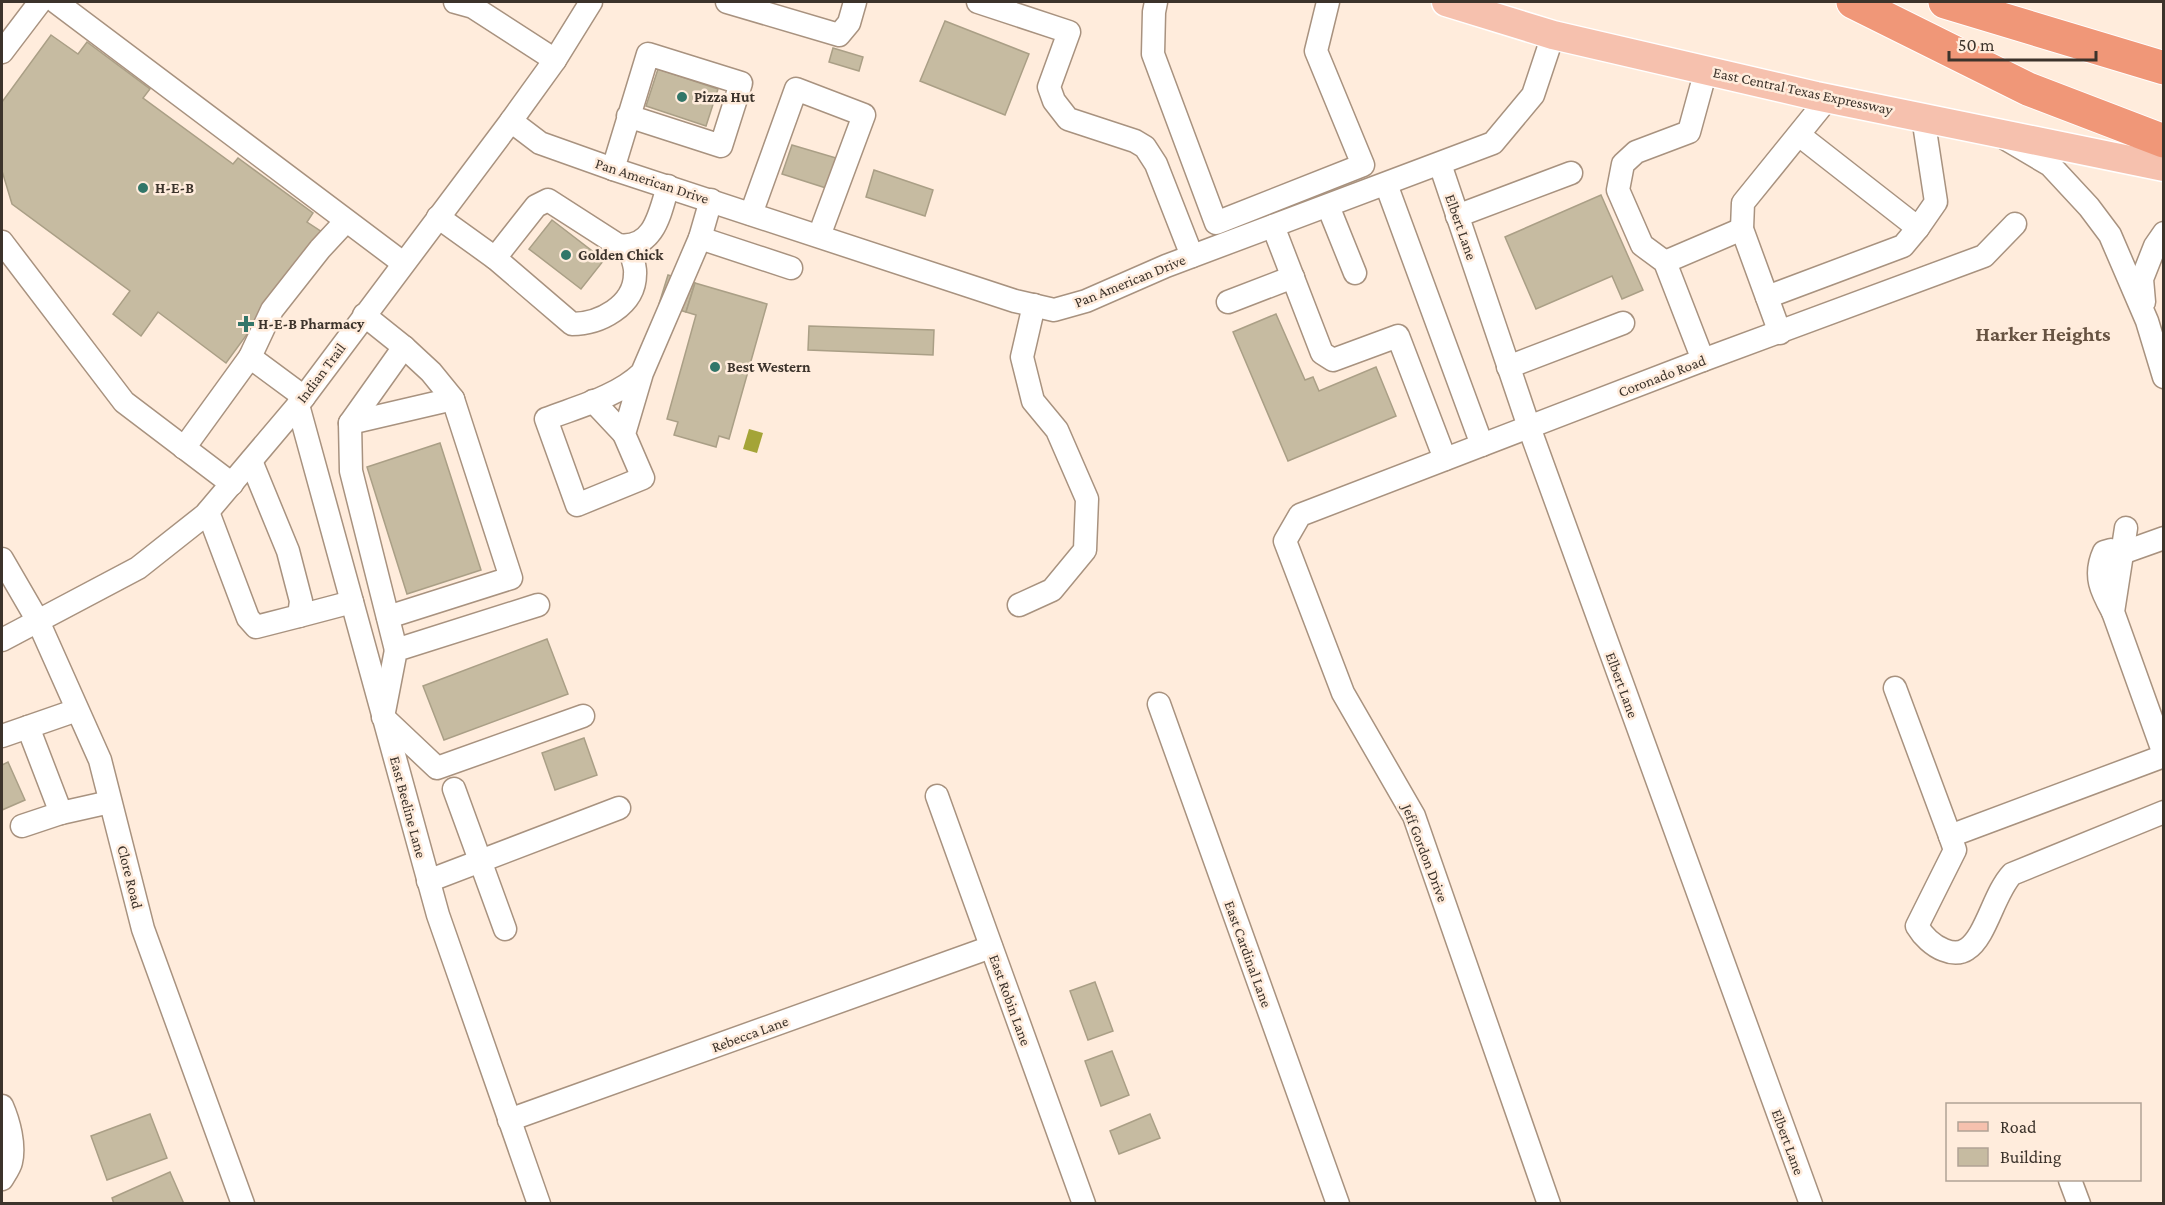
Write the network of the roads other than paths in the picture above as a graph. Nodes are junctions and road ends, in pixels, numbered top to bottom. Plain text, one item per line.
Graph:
1 (56, 2) edge
2 (456, 2) edge
3 (591, 2) edge
4 (727, 2) edge
5 (855, 2) edge
6 (978, 2) edge
7 (1156, 2) edge
8 (1328, 2) edge
9 (1446, 2) edge
10 (1853, 2) edge
11 (1946, 2) edge
12 (1001, 5) edge
13 (1553, 35) junction
14 (2, 52) edge
15 (555, 60) junction
16 (2163, 68) edge
17 (1706, 70) junction
18 (1828, 98) junction
19 (628, 116) junction
20 (1923, 117) junction
21 (511, 121) junction
22 (1988, 130) junction
23 (1799, 135) junction
24 (2163, 141) edge
25 (1440, 164) junction
26 (2163, 167) edge
27 (613, 169) junction
28 (1571, 173) dead end
29 (1386, 184) junction
30 (668, 186) junction
31 (711, 200) junction
32 (1328, 206) junction
33 (751, 214) junction
34 (1457, 216) junction
35 (438, 217) junction
36 (346, 221) junction
37 (2015, 224) dead end
38 (1273, 226) junction
39 (1918, 228) junction
40 (1742, 229) junction
41 (2163, 233) edge
42 (819, 237) junction
43 (700, 238) junction
44 (2, 242) edge
45 (629, 247) junction
46 (1192, 256) junction
47 (495, 258) junction
48 (1665, 262) junction
49 (403, 263) junction
50 (791, 268) dead end
51 (1355, 273) dead end
52 (1293, 277) junction
53 (1767, 297) junction
54 (1228, 302) dead end
55 (1034, 305) junction
56 (364, 315) junction
57 (2146, 321) junction
58 (1623, 323) dead end
59 (1780, 333) junction
60 (404, 347) junction
61 (250, 357) junction
62 (1703, 360) junction
63 (1508, 367) junction
64 (642, 373) junction
65 (2163, 377) edge
66 (453, 399) junction
67 (301, 401) junction
68 (593, 401) junction
69 (350, 423) junction
70 (1528, 427) junction
71 (624, 434) junction
72 (1482, 445) junction
73 (184, 448) junction
74 (1445, 459) junction
75 (251, 462) junction
76 (232, 484) junction
77 (208, 512) junction
78 (1300, 515) joint
79 (2126, 528) dead end
80 (366, 532) junction
81 (2163, 538) edge
82 (335, 541) junction
83 (2122, 553) junction
84 (2, 559) edge
85 (352, 602) junction
86 (538, 605) dead end
87 (1019, 605) dead end
88 (299, 616) junction
89 (388, 616) junction
90 (38, 621) junction
91 (2, 640) edge
92 (396, 650) junction
93 (1895, 688) dead end
94 (1159, 704) dead end
95 (77, 710) junction
96 (582, 716) dead end
97 (383, 717) junction
98 (28, 727) junction
99 (2, 736) edge
100 (2163, 755) edge
101 (454, 789) dead end
102 (937, 796) dead end
103 (110, 802) junction
104 (619, 808) dead end
105 (2163, 812) edge
106 (62, 813) junction
107 (22, 826) dead end
108 (1950, 836) junction
109 (480, 861) junction
110 (428, 881) junction
111 (505, 929) dead end
112 (991, 947) junction
113 (2, 1106) edge
114 (509, 1120) junction
115 (2, 1179) edge
116 (2071, 1181) edge
117 (243, 1203) edge
118 (539, 1203) edge
119 (1084, 1203) edge
120 (1338, 1203) edge
121 (1549, 1203) edge
122 (1811, 1203) edge
123 (2079, 1203) edge

1 - 14 street
1 - 36 street
2 - 15 street
3 - 15 street, Indian Trail
4 - 5 street
6 - 12 street
7 - 8 street
9 - 13 main road, East Central Texas Expressway
10 - 24 highway
11 - 16 highway
12 - 46 street
13 - 17 main road, East Central Texas Expressway
13 - 25 street, Pan American Drive
15 - 21 street, Indian Trail
17 - 18 main road, East Central Texas Expressway
17 - 48 street
18 - 20 main road, East Central Texas Expressway
18 - 23 street
19 - 19 street
19 - 27 street
20 - 22 main road, East Central Texas Expressway
20 - 39 street
21 - 27 street, Pan American Drive
21 - 35 street, Indian Trail
22 - 26 main road, East Central Texas Expressway
22 - 57 street
23 - 39 street
23 - 40 street
25 - 29 street, Pan American Drive
25 - 34 street, Elbert Lane
27 - 30 street, Pan American Drive
28 - 34 street
29 - 32 street, Pan American Drive
29 - 72 street
30 - 31 street, Pan American Drive
30 - 45 street
31 - 33 street, Pan American Drive
31 - 43 street
32 - 38 street, Pan American Drive
32 - 51 street
33 - 42 street, Pan American Drive
33 - 42 street
34 - 63 street, Elbert Lane
35 - 47 street
35 - 49 street, Indian Trail
36 - 49 street
36 - 61 street
37 - 59 street, Coronado Road
38 - 46 street, Pan American Drive
38 - 52 street
39 - 53 street
40 - 48 street
40 - 53 street
41 - 57 street
42 - 55 street, Pan American Drive
43 - 50 street
43 - 64 street
44 - 73 street
45 - 47 street
45 - 47 street
46 - 55 street, Pan American Drive
48 - 62 street
49 - 56 street, Indian Trail
52 - 54 street
52 - 74 street
53 - 59 street
55 - 87 street
56 - 60 street
56 - 67 street, Indian Trail
57 - 65 street
58 - 63 street
59 - 62 street, Coronado Road
60 - 66 street
60 - 69 street
61 - 67 street
61 - 73 street
62 - 70 street, Coronado Road
63 - 70 street, Elbert Lane
64 - 68 street
64 - 71 street
66 - 69 street
66 - 89 street
67 - 75 street, Indian Trail
67 - 82 street, East Beeline Lane
68 - 71 street
68 - 71 street
69 - 80 street
70 - 72 street, Coronado Road
70 - 122 street, Elbert Lane
72 - 74 street, Coronado Road
73 - 76 street
74 - 78 street, Coronado Road
75 - 76 street, Indian Trail
75 - 88 street
76 - 77 street, Indian Trail
77 - 88 street
77 - 90 street, Indian Trail
78 - 121 street, Jeff Gordon Drive
79 - 83 street
80 - 82 street
80 - 89 street
81 - 83 street
82 - 85 street, East Beeline Lane
83 - 100 street
84 - 90 street, Clore Road
85 - 88 street
85 - 97 street, East Beeline Lane
86 - 92 street
89 - 92 street
90 - 91 street, Indian Trail
90 - 95 street, Clore Road
92 - 97 street
93 - 108 street
94 - 120 street, East Cardinal Lane
95 - 98 street
95 - 103 street, Clore Road
96 - 97 street
97 - 110 street, East Beeline Lane
98 - 99 street
98 - 106 street
100 - 108 street
101 - 109 street
102 - 112 street, East Robin Lane
103 - 106 street
103 - 117 street, Clore Road
104 - 109 street
105 - 108 street
106 - 107 street
109 - 110 street
109 - 111 street
110 - 114 street, East Beeline Lane
112 - 114 street, Rebecca Lane
112 - 119 street, East Robin Lane
113 - 115 street
114 - 118 street, East Beeline Lane
116 - 123 street

